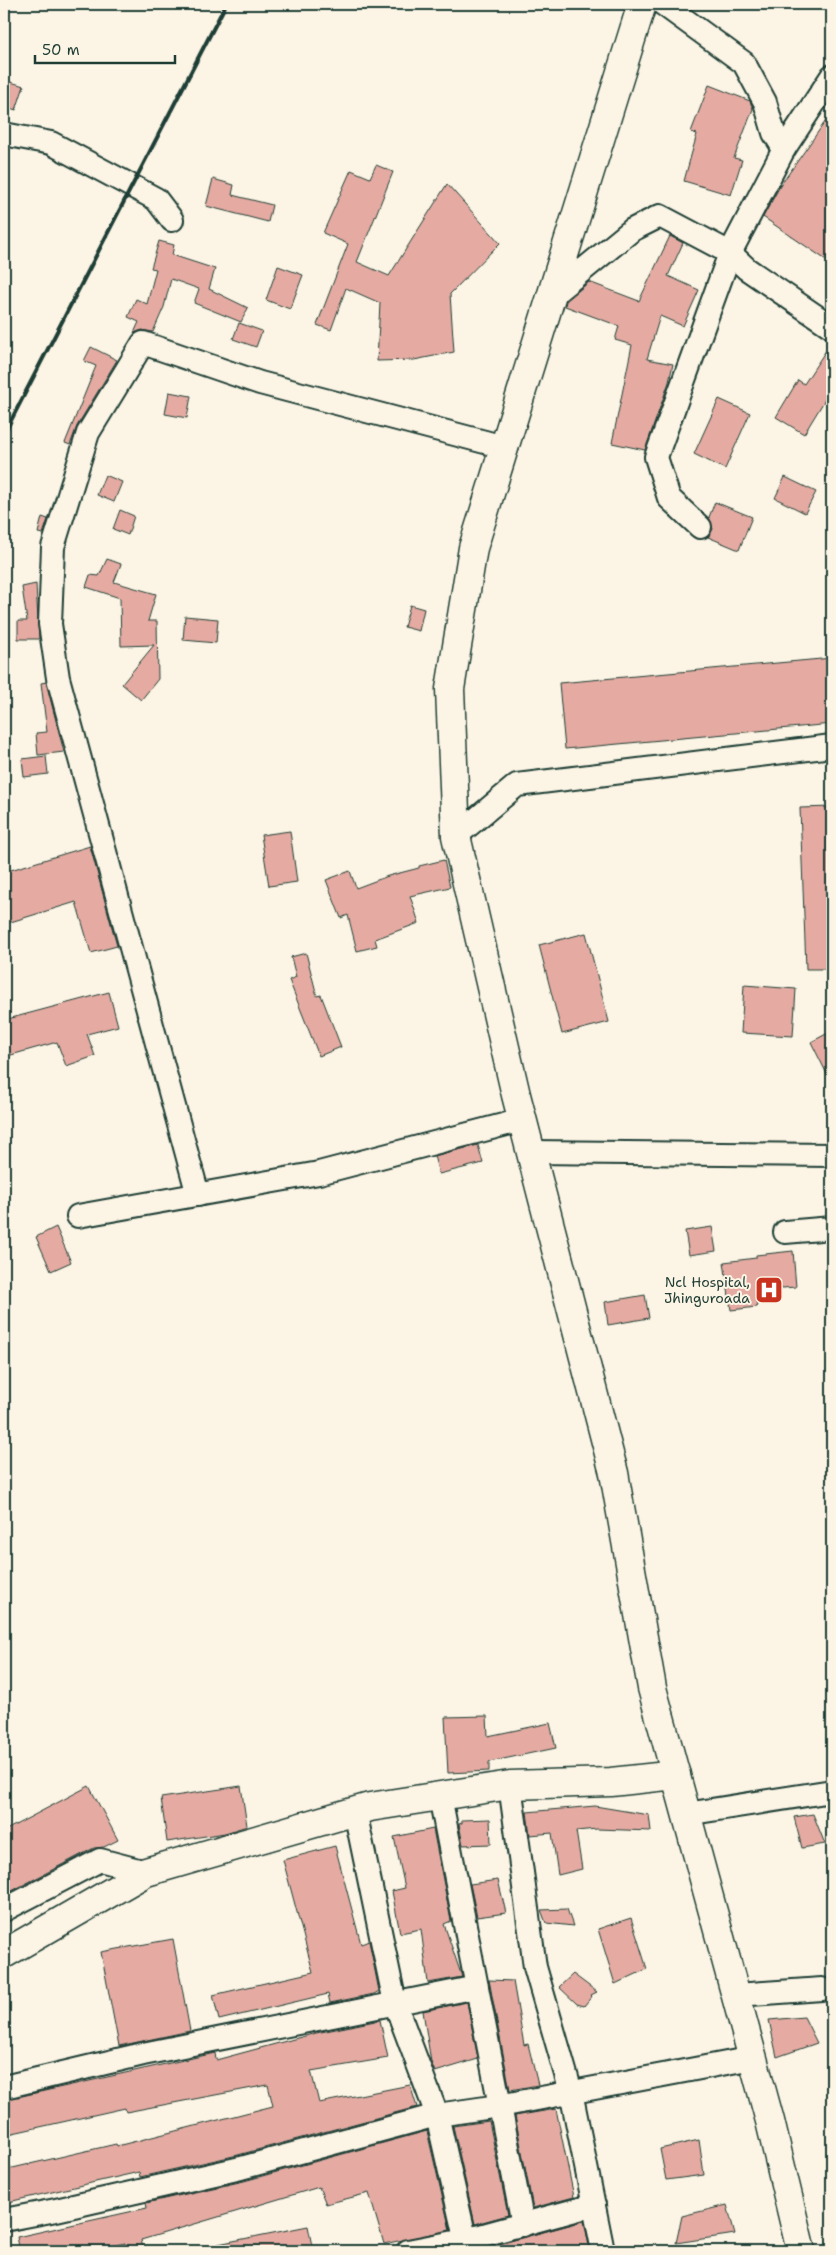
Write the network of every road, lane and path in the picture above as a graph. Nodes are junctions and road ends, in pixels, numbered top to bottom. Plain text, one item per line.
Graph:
1 (642, 4) edge
2 (663, 4) edge
3 (832, 76) edge
4 (4, 134) edge
5 (784, 148) junction
6 (172, 220) dead end
7 (730, 253) junction
8 (550, 297) junction
9 (832, 327) edge
10 (504, 447) junction
11 (700, 527) dead end
12 (832, 746) edge
13 (456, 836) junction
14 (522, 1120) junction
15 (531, 1152) junction
16 (832, 1155) edge
17 (198, 1195) junction
18 (78, 1216) dead end
19 (832, 1228) edge
20 (785, 1232) dead end
21 (676, 1775) junction
22 (510, 1784) junction
23 (832, 1791) edge
24 (440, 1796) junction
25 (355, 1811) junction
26 (686, 1814) junction
27 (146, 1872) junction
28 (4, 1910) edge
29 (4, 1954) edge
30 (477, 1987) junction
31 (822, 1989) dead end
32 (736, 1995) junction
33 (395, 2003) junction
34 (753, 2058) junction
35 (4, 2088) edge
36 (571, 2092) junction
37 (499, 2106) junction
38 (437, 2115) junction
39 (594, 2205) junction
40 (4, 2220) edge
41 (522, 2225) junction
42 (466, 2246) edge
43 (408, 2251) edge
44 (603, 2251) edge
45 (801, 2251) edge

1 - 8 street
2 - 5 street
3 - 5 street
4 - 6 street
5 - 7 street
7 - 8 street
7 - 9 street
7 - 11 street
8 - 10 street
10 - 13 street
10 - 17 street
12 - 13 street
13 - 14 street
14 - 15 street
14 - 17 street
15 - 16 street
15 - 21 street
17 - 18 street
19 - 20 street
21 - 22 street
21 - 26 street
22 - 24 street
22 - 36 street
23 - 26 street
24 - 25 street
24 - 30 street
25 - 27 street
25 - 33 street
26 - 32 street
27 - 28 street
27 - 29 street
30 - 33 street
30 - 37 street
31 - 32 street
32 - 34 street
33 - 35 street
33 - 38 street
34 - 36 street
34 - 45 street
36 - 37 street
36 - 39 street
37 - 38 street
37 - 41 street
38 - 40 street
38 - 42 street
39 - 41 street
39 - 44 street
41 - 42 street
42 - 43 street

